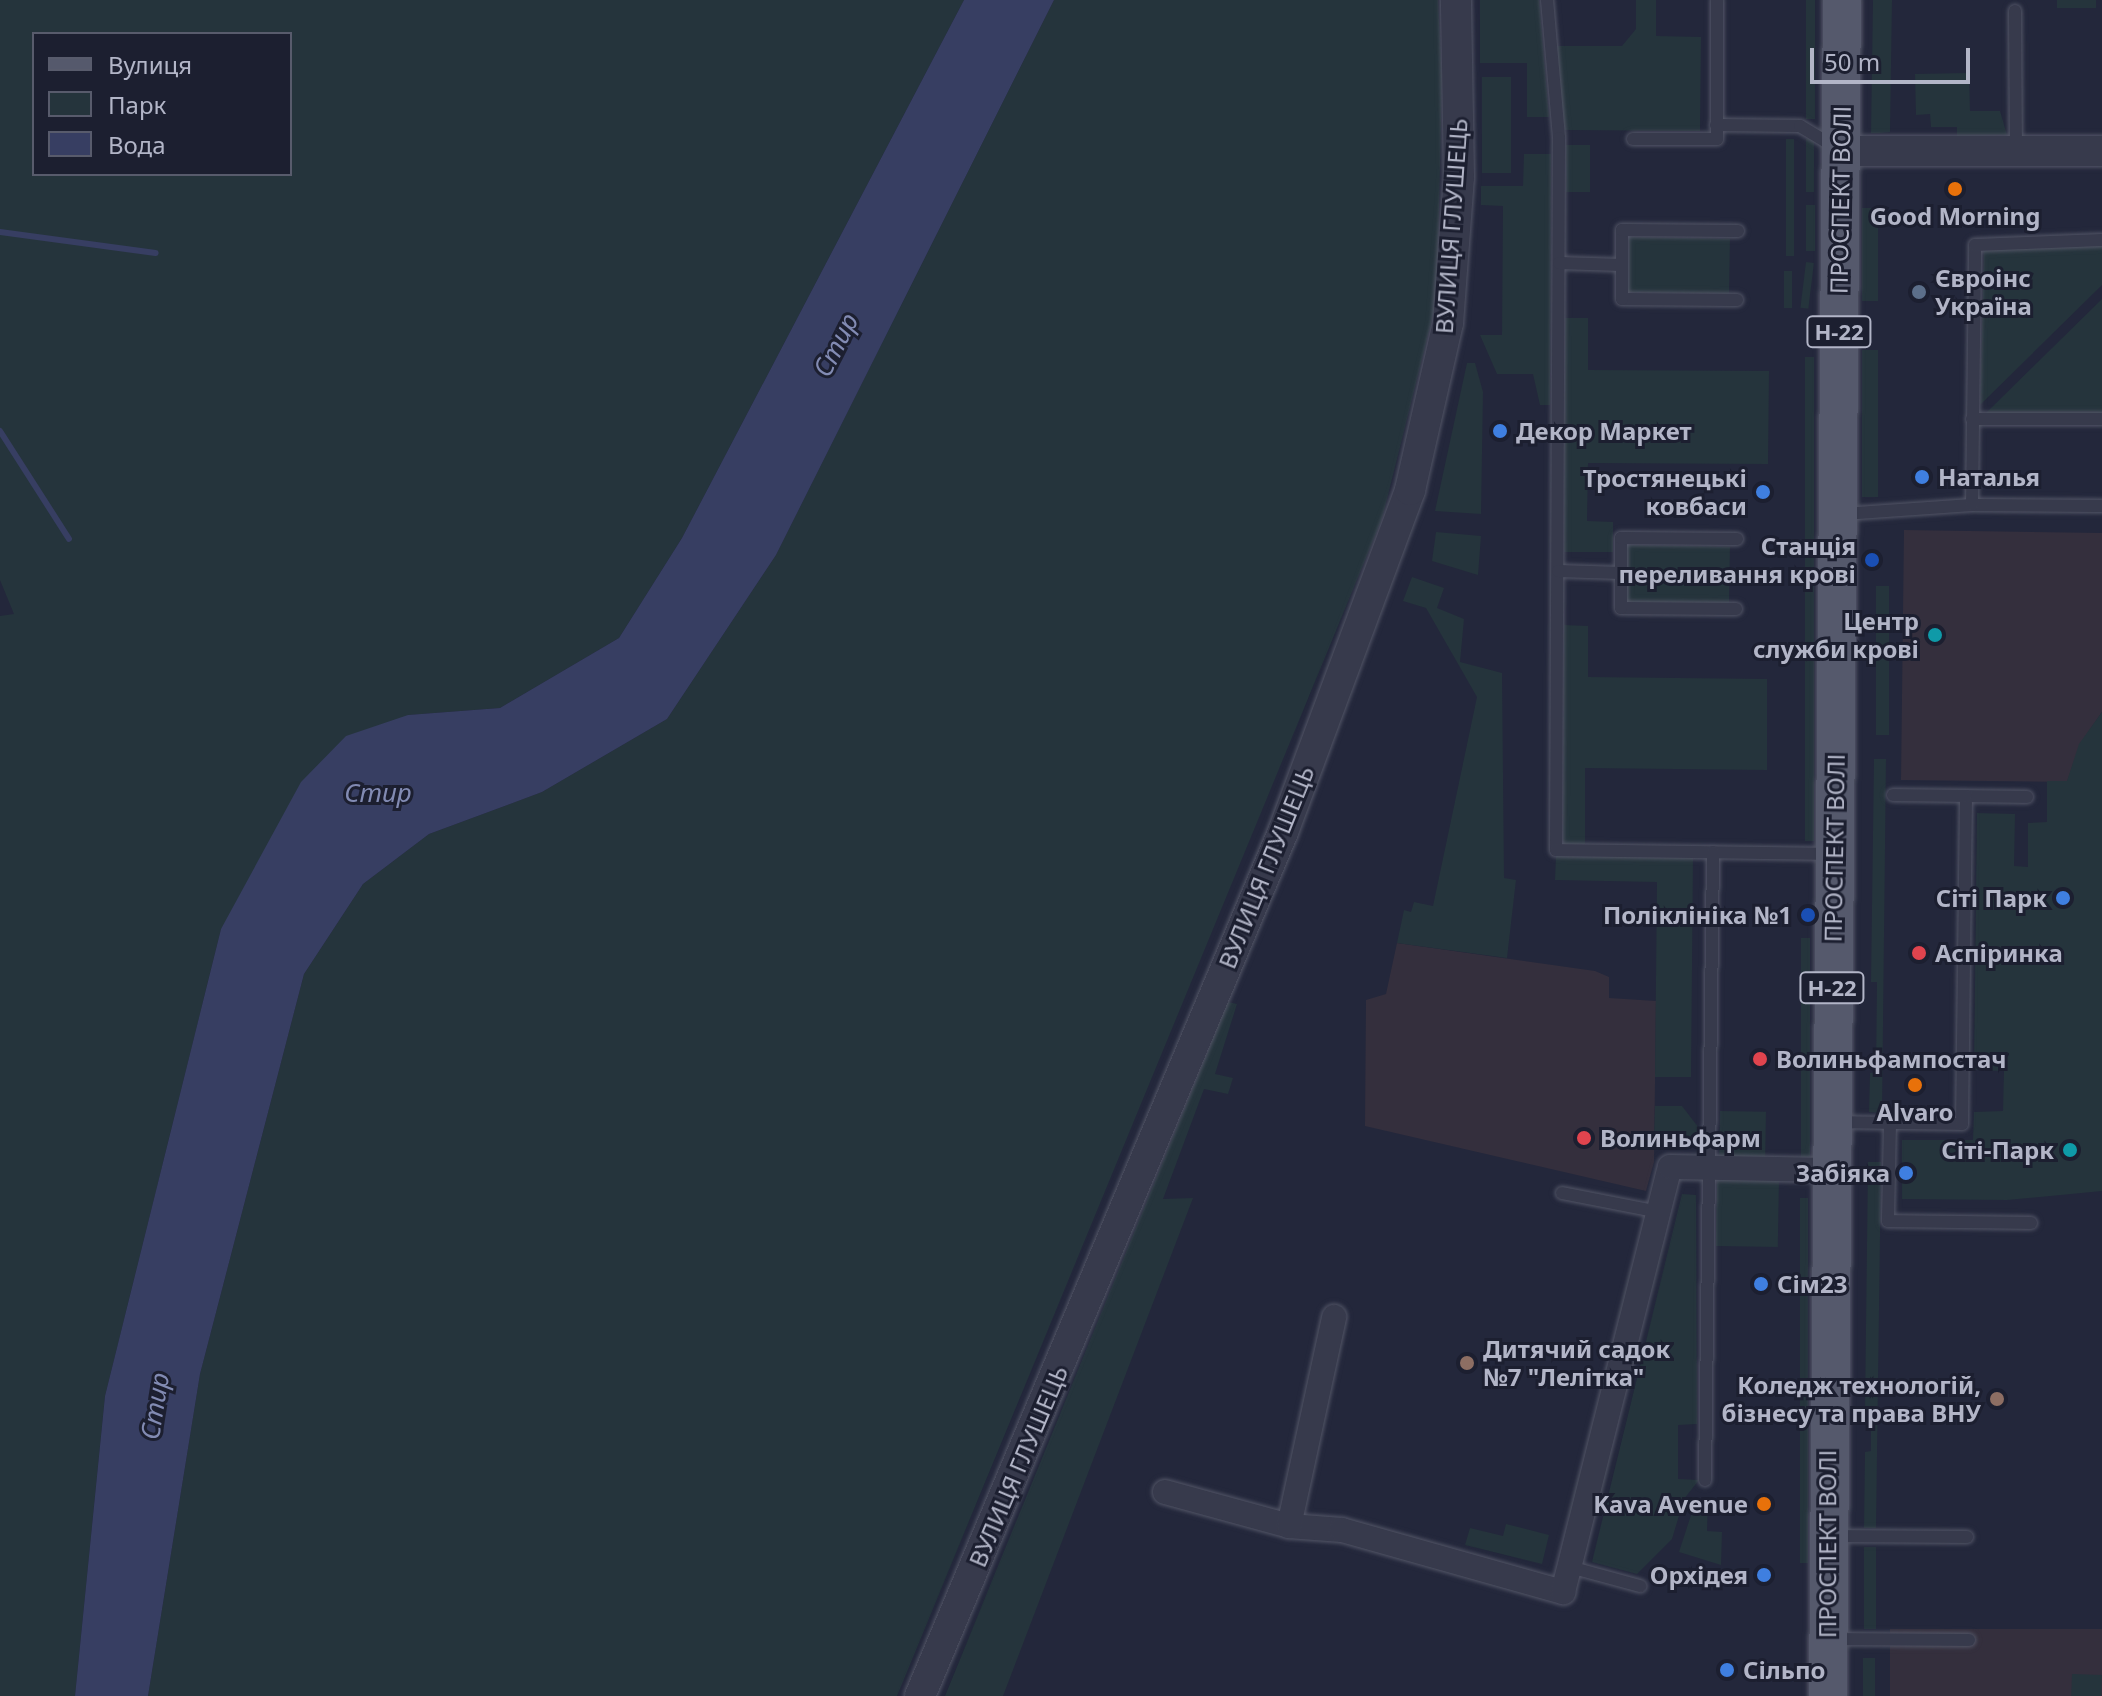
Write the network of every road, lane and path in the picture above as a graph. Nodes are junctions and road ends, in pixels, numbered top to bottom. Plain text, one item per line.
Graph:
1 (1456, 0) edge
2 (1547, 0) edge
3 (1717, 0) edge
4 (1842, 0) edge
5 (2015, 11) dead end
6 (1716, 125) junction
7 (1633, 139) dead end
8 (1841, 151) junction
9 (2102, 151) edge
10 (2016, 153) junction
11 (1738, 231) dead end
12 (2102, 240) edge
13 (1559, 263) junction
14 (1622, 265) junction
15 (1737, 300) dead end
16 (1972, 419) junction
17 (2102, 419) edge
18 (1972, 505) junction
19 (2102, 506) edge
20 (1836, 514) junction
21 (1737, 539) dead end
22 (1558, 571) junction
23 (1621, 573) junction
24 (1736, 609) dead end
25 (1893, 795) dead end
26 (1966, 796) junction
27 (2027, 797) dead end
28 (1713, 852) junction
29 (1834, 854) junction
30 (1831, 1122) junction
31 (1890, 1123) junction
32 (1710, 1168) junction
33 (1830, 1170) junction
34 (1562, 1193) dead end
35 (1659, 1212) junction
36 (2031, 1223) dead end
37 (1334, 1317) dead end
38 (1705, 1480) dead end
39 (1165, 1492) dead end
40 (1289, 1526) junction
41 (1827, 1536) junction
42 (1967, 1537) dead end
43 (1570, 1567) junction
44 (1640, 1586) dead end
45 (1827, 1639) junction
46 (1969, 1640) dead end
47 (920, 1696) edge
48 (1828, 1696) edge

1 - 47 street, ВУЛИЦЯ ГЛУШЕЦЬ
2 - 13 lane
3 - 6 lane
4 - 8 main road, ПРОСПЕКТ ВОЛІ / Н-22
5 - 10 lane
6 - 7 lane
6 - 8 lane
8 - 10 street
8 - 20 main road, ПРОСПЕКТ ВОЛІ / Н-22
9 - 10 street
11 - 14 lane
12 - 16 lane
13 - 14 lane
13 - 22 lane
14 - 15 lane
16 - 17 lane
16 - 18 lane
18 - 19 lane
18 - 20 lane
20 - 29 main road, ПРОСПЕКТ ВОЛІ / Н-22
21 - 23 lane
22 - 23 lane
22 - 28 lane
23 - 24 lane
25 - 26 lane
26 - 27 lane
26 - 31 lane
28 - 29 lane
28 - 32 lane
29 - 30 main road, ПРОСПЕКТ ВОЛІ / Н-22
30 - 31 lane
30 - 33 main road, ПРОСПЕКТ ВОЛІ / Н-22
31 - 36 lane
32 - 33 street
32 - 35 street
32 - 38 lane
33 - 41 main road, ПРОСПЕКТ ВОЛІ / Н-22
34 - 35 lane
35 - 43 street
37 - 40 street
39 - 40 street
40 - 43 street
41 - 42 lane
41 - 45 main road, ПРОСПЕКТ ВОЛІ / Н-22
43 - 44 lane
45 - 46 lane
45 - 48 main road, ПРОСПЕКТ ВОЛІ / Н-22

